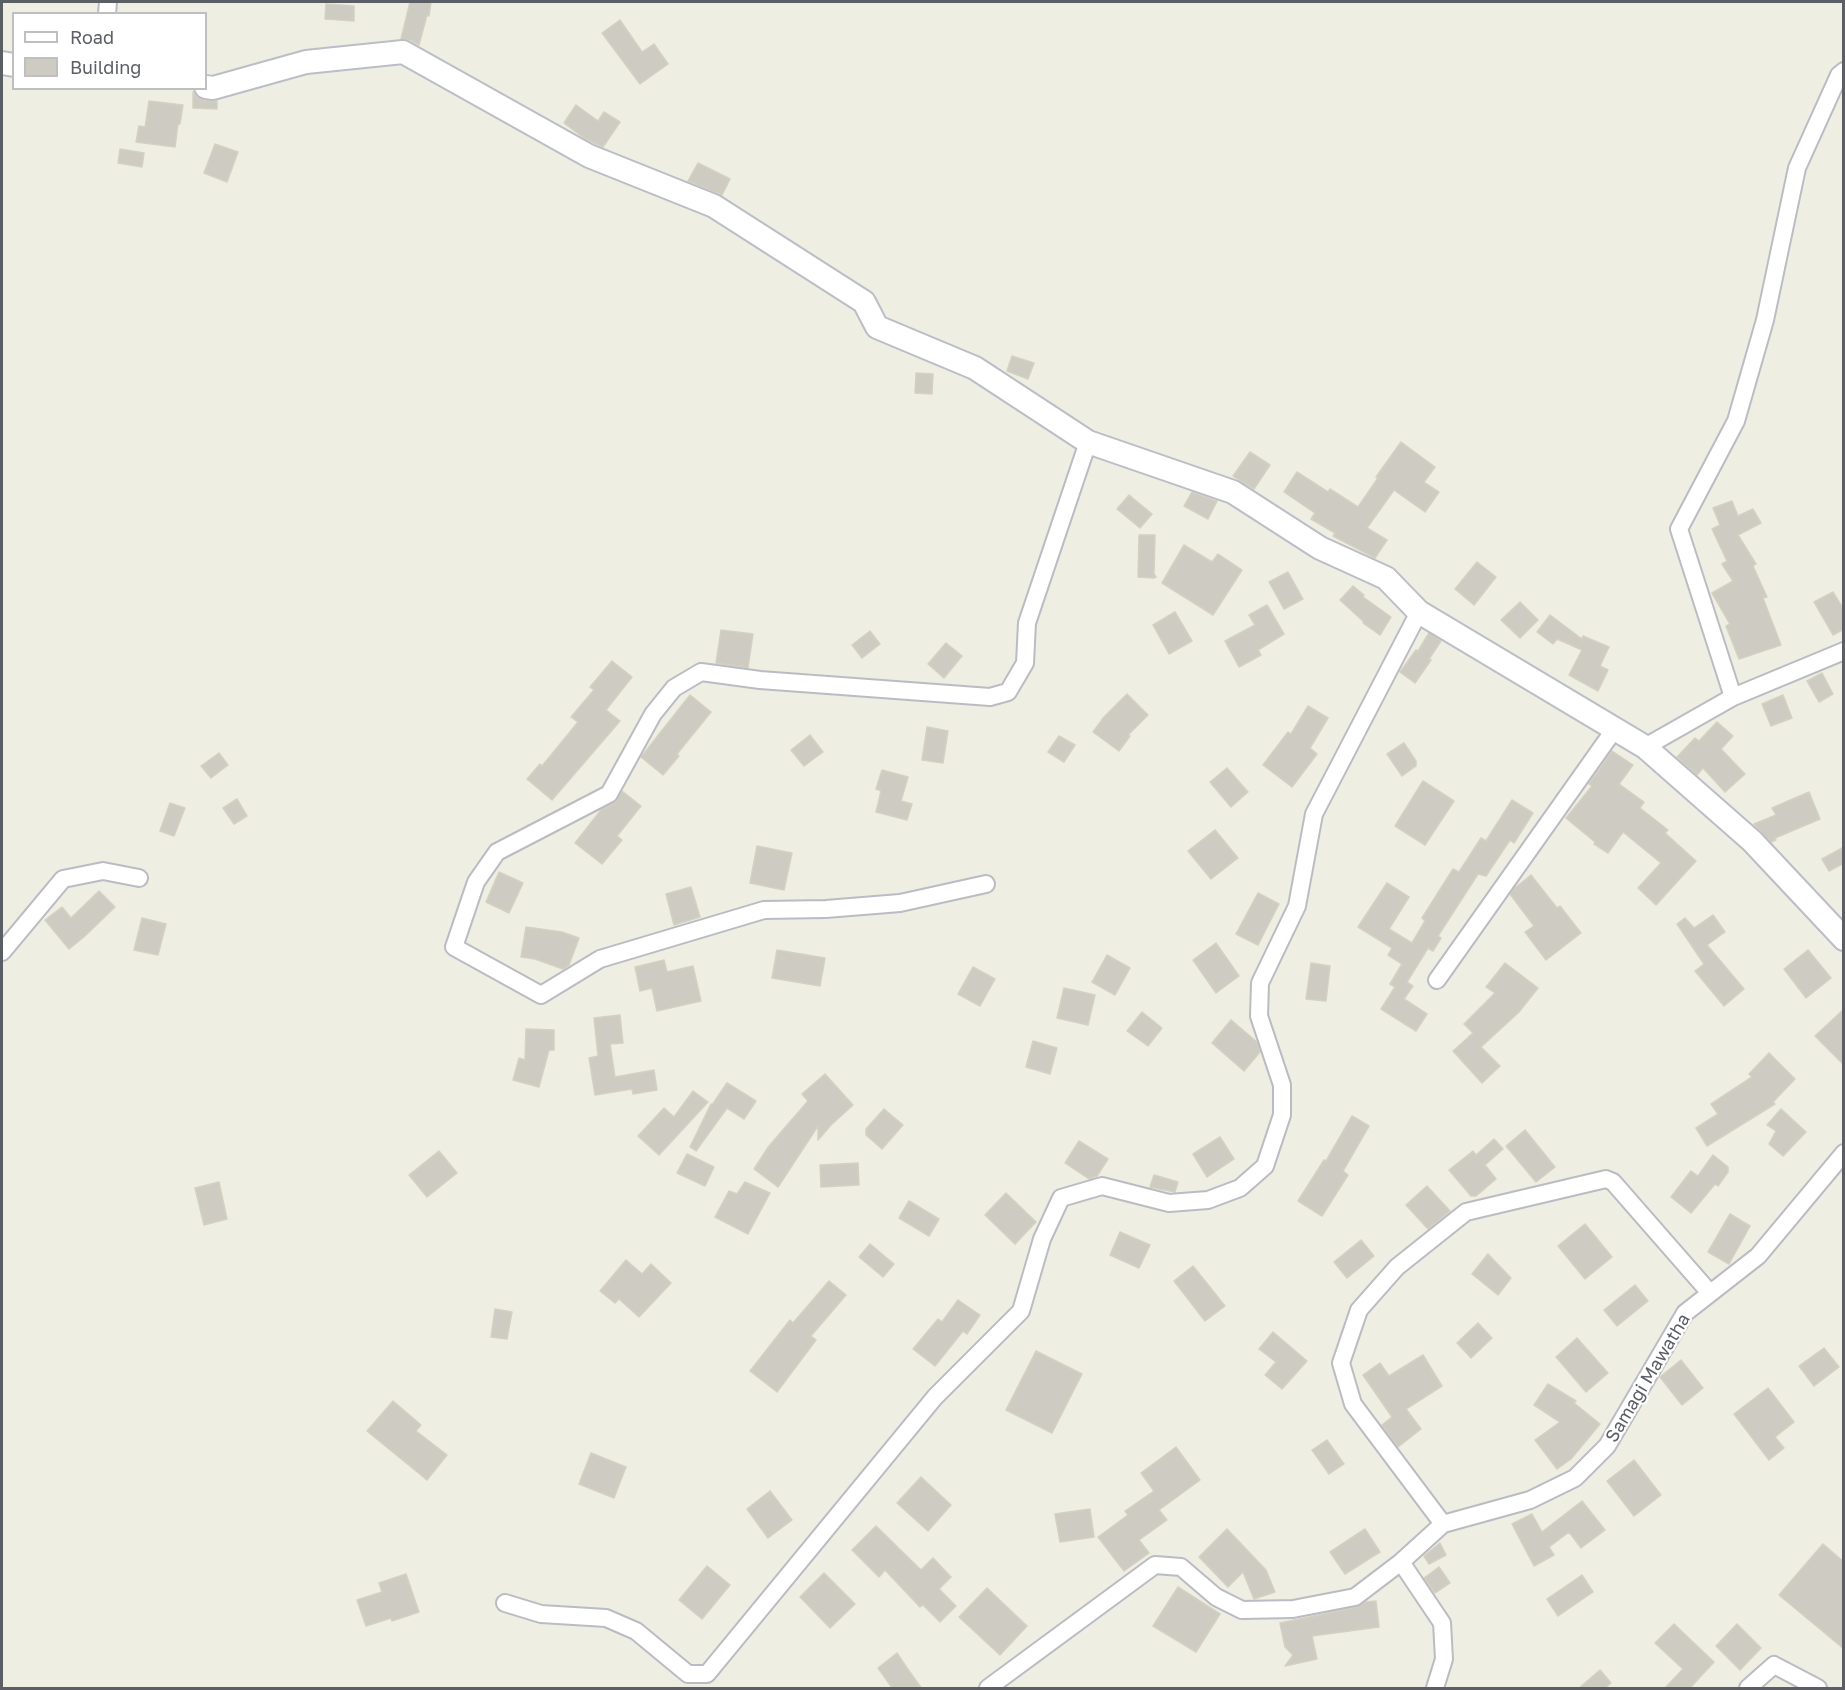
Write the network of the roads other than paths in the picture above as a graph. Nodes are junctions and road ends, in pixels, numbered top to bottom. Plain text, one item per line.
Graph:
1 (1844, 71) edge
2 (207, 87) edge
3 (1088, 442) junction
4 (1419, 612) junction
5 (1844, 651) edge
6 (1733, 698) junction
7 (1614, 730) junction
8 (1645, 747) junction
9 (139, 878) dead end
10 (986, 884) dead end
11 (1844, 939) edge
12 (2, 951) edge
13 (1437, 980) dead end
14 (1844, 1153) edge
15 (1710, 1293) junction
16 (1443, 1524) junction
17 (1401, 1562) junction
18 (505, 1603) dead end
19 (988, 1689) edge
20 (1435, 1689) edge
21 (1748, 1689) edge
22 (1818, 1689) edge

1 - 6 street
2 - 3 street
3 - 4 street
3 - 10 street
4 - 7 street
4 - 18 street
5 - 6 street
6 - 8 street
7 - 8 street
7 - 13 street
8 - 11 street
9 - 12 street
14 - 15 street, Samagi Mawatha
15 - 16 street, Samagi Mawatha
15 - 16 street
16 - 17 street
17 - 19 street
17 - 20 street
21 - 22 street

